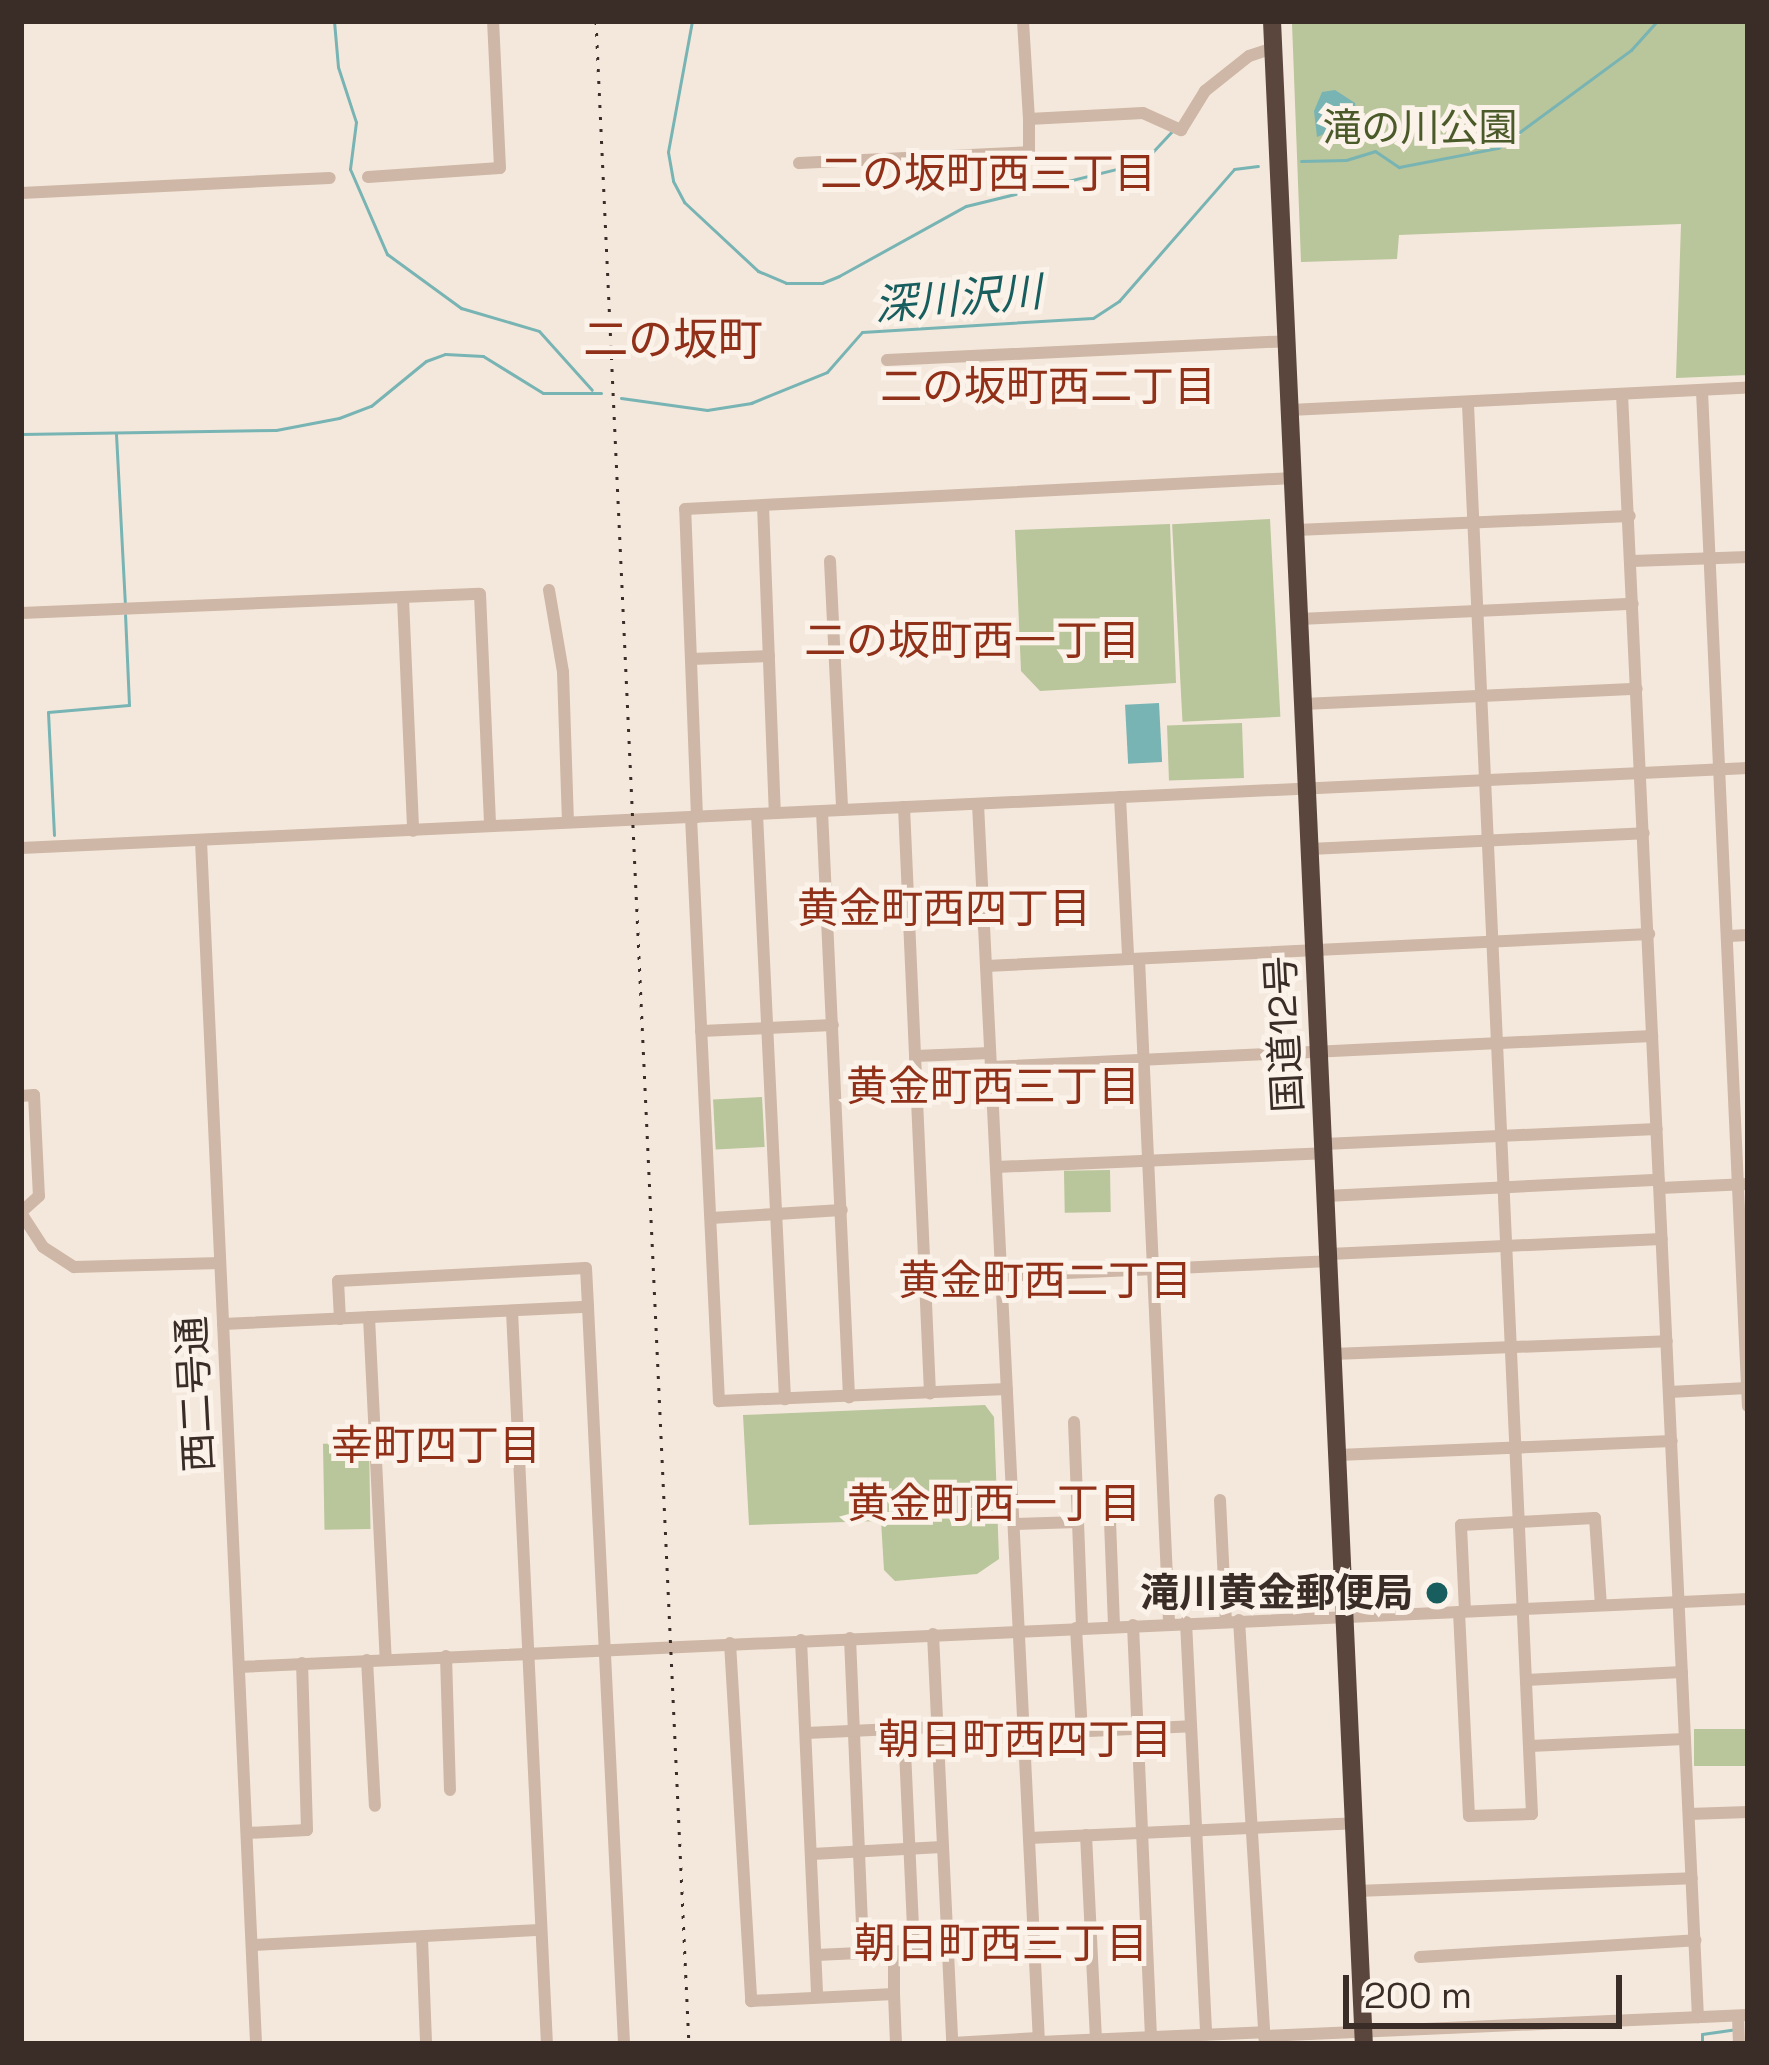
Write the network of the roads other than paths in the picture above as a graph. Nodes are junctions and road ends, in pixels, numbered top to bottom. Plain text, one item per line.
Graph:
1 (493, 21) edge
2 (1024, 21) edge
3 (1272, 21) edge
4 (1273, 48) junction
5 (1029, 118) junction
6 (799, 163) dead end
7 (368, 177) dead end
8 (330, 178) dead end
9 (21, 193) edge
10 (1286, 340) junction
11 (887, 360) dead end
12 (1748, 388) edge
13 (1702, 391) junction
14 (1622, 394) junction
15 (1468, 402) junction
16 (1289, 410) junction
17 (1294, 478) junction
18 (763, 505) junction
19 (1630, 516) junction
20 (1474, 523) junction
21 (1296, 530) junction
22 (1748, 557) edge
23 (1709, 559) junction
24 (830, 561) dead end
25 (1632, 561) junction
26 (549, 590) dead end
27 (403, 598) junction
28 (1633, 604) junction
29 (1477, 610) junction
30 (21, 613) edge
31 (1299, 619) junction
32 (769, 656) junction
33 (691, 659) junction
34 (1637, 689) junction
35 (1482, 694) junction
36 (1303, 704) junction
37 (1748, 768) edge
38 (1719, 770) junction
39 (1640, 773) junction
40 (1484, 780) junction
41 (1307, 789) junction
42 (1120, 797) junction
43 (978, 804) junction
44 (904, 807) junction
45 (842, 810) junction
46 (822, 811) junction
47 (775, 813) junction
48 (757, 814) junction
49 (694, 817) junction
50 (568, 822) junction
51 (490, 826) junction
52 (413, 831) junction
53 (1644, 833) junction
54 (201, 841) junction
55 (1488, 841) junction
56 (21, 848) edge
57 (1310, 849) junction
58 (1648, 934) junction
59 (1748, 935) edge
60 (1729, 936) junction
61 (1492, 942) junction
62 (1314, 951) junction
63 (1133, 958) junction
64 (986, 966) junction
65 (833, 1025) junction
66 (767, 1028) junction
67 (701, 1031) junction
68 (1652, 1036) junction
69 (1498, 1042) junction
70 (1319, 1051) junction
71 (915, 1056) junction
72 (990, 1060) junction
73 (1143, 1060) junction
74 (21, 1096) edge
75 (1657, 1129) junction
76 (1502, 1137) junction
77 (1324, 1149) junction
78 (1148, 1160) junction
79 (996, 1167) junction
80 (1659, 1184) junction
81 (1743, 1185) edge
82 (1503, 1188) junction
83 (1326, 1196) junction
84 (842, 1210) junction
85 (21, 1213) edge
86 (776, 1214) junction
87 (710, 1218) junction
88 (1663, 1238) junction
89 (1506, 1245) junction
90 (1329, 1257) junction
91 (220, 1263) junction
92 (1153, 1269) junction
93 (1001, 1276) junction
94 (589, 1307) junction
95 (512, 1310) junction
96 (369, 1317) junction
97 (340, 1319) junction
98 (223, 1324) junction
99 (1667, 1341) junction
100 (1510, 1347) junction
101 (1333, 1354) junction
102 (1748, 1388) edge
103 (1007, 1389) junction
104 (1669, 1392) junction
105 (930, 1393) junction
106 (849, 1397) junction
107 (785, 1399) junction
108 (1748, 1406) edge
109 (1074, 1422) dead end
110 (1672, 1441) junction
111 (1515, 1448) junction
112 (1338, 1455) junction
113 (1220, 1500) dead end
114 (1109, 1521) dead end
115 (1078, 1522) junction
116 (1519, 1523) junction
117 (1014, 1524) junction
118 (1748, 1599) edge
119 (1679, 1602) junction
120 (1600, 1605) junction
121 (1523, 1609) junction
122 (1462, 1611) junction
123 (1345, 1617) junction
124 (1233, 1620) junction
125 (1186, 1622) junction
126 (1169, 1623) junction
127 (1133, 1624) junction
128 (1114, 1625) junction
129 (1079, 1627) junction
130 (1019, 1630) junction
131 (933, 1634) junction
132 (850, 1638) junction
133 (801, 1640) junction
134 (730, 1643) junction
135 (605, 1648) junction
136 (526, 1652) junction
137 (446, 1656) junction
138 (386, 1659) junction
139 (367, 1660) junction
140 (302, 1663) junction
141 (239, 1666) junction
142 (1682, 1672) junction
143 (1526, 1680) junction
144 (1191, 1726) junction
145 (938, 1727) junction
146 (1137, 1728) junction
147 (904, 1729) junction
148 (854, 1731) junction
149 (1082, 1731) junction
150 (806, 1733) junction
151 (1024, 1734) junction
152 (1685, 1739) junction
153 (1530, 1746) junction
154 (450, 1790) dead end
155 (375, 1806) dead end
156 (1748, 1812) edge
157 (1689, 1814) junction
158 (1354, 1823) junction
159 (1252, 1828) junction
160 (1197, 1831) junction
161 (1141, 1832) junction
162 (247, 1833) junction
163 (1086, 1835) junction
164 (1029, 1838) junction
165 (942, 1847) junction
166 (909, 1849) junction
167 (860, 1852) junction
168 (812, 1854) junction
169 (1692, 1878) junction
170 (1357, 1891) junction
171 (541, 1930) junction
172 (422, 1938) junction
173 (1695, 1940) junction
174 (252, 1945) junction
175 (947, 1949) junction
176 (914, 1951) junction
177 (894, 1952) junction
178 (863, 1953) junction
179 (816, 1955) junction
180 (1420, 1957) dead end
181 (894, 1994) junction
182 (817, 1997) junction
183 (1743, 2015) edge
184 (1698, 2017) junction
185 (1206, 2035) junction
186 (1264, 2037) edge
187 (1151, 2038) junction
188 (1364, 2038) edge
189 (1038, 2041) edge
190 (1102, 2041) edge
191 (256, 2044) edge
192 (426, 2044) edge
193 (547, 2044) edge
194 (624, 2044) edge
195 (896, 2044) edge
196 (952, 2044) edge
197 (1739, 2044) edge

1 - 7 street
2 - 5 street
3 - 4 highway, 国道12号
4 - 5 street
4 - 10 highway, 国道12号
5 - 6 street
8 - 9 street
10 - 11 street
10 - 16 highway, 国道12号
12 - 13 street
13 - 14 street
13 - 23 street
14 - 15 street
14 - 19 street
15 - 16 street
15 - 20 street
16 - 17 highway, 国道12号
17 - 18 street
17 - 21 highway, 国道12号
18 - 32 street
18 - 33 street
19 - 20 street
19 - 25 street
20 - 21 street
20 - 29 street
21 - 31 highway, 国道12号
22 - 23 street
23 - 25 street
23 - 38 street
24 - 45 street
25 - 28 street
26 - 50 street
27 - 30 street
27 - 51 street
27 - 52 street
28 - 29 street
28 - 34 street
29 - 31 street
29 - 35 street
31 - 36 highway, 国道12号
32 - 33 street
32 - 47 street
33 - 49 street
34 - 35 street
34 - 39 street
35 - 36 street
35 - 40 street
36 - 41 highway, 国道12号
37 - 38 street
38 - 39 street
38 - 60 street
39 - 40 street
39 - 53 street
40 - 41 street
40 - 55 street
41 - 42 street
41 - 57 highway, 国道12号
42 - 43 street
42 - 63 street
43 - 44 street
43 - 64 street
44 - 45 street
44 - 71 street
45 - 46 street
46 - 47 street
46 - 65 street
47 - 48 street
48 - 49 street
48 - 66 street
49 - 50 street
49 - 67 street
50 - 51 street
51 - 52 street
52 - 54 street
53 - 55 street
53 - 58 street
54 - 56 street
54 - 91 street, 西二号通
55 - 57 street
55 - 61 street
57 - 62 highway, 国道12号
58 - 61 street
58 - 68 street
59 - 60 street
60 - 81 street
61 - 62 street
61 - 69 street
62 - 63 street
62 - 70 highway, 国道12号
63 - 64 street
63 - 73 street
64 - 72 street
65 - 66 street
65 - 84 street
66 - 67 street
66 - 86 street
67 - 87 street
68 - 69 street
68 - 75 street
69 - 70 street
69 - 76 street
70 - 73 street
70 - 77 highway, 国道12号
71 - 72 street
71 - 105 street
72 - 73 street
72 - 79 street
73 - 78 street
74 - 85 street
75 - 76 street
75 - 80 street
76 - 77 street
76 - 82 street
77 - 78 street
77 - 83 highway, 国道12号
78 - 79 street
78 - 92 street
79 - 93 street
80 - 81 street
80 - 82 street
80 - 88 street
81 - 102 street
82 - 83 street
82 - 89 street
83 - 90 highway, 国道12号
84 - 86 street
84 - 106 street
85 - 91 street
86 - 87 street
86 - 107 street
87 - 107 street
88 - 89 street
88 - 99 street
89 - 90 street
89 - 100 street
90 - 92 street
90 - 101 highway, 国道12号
91 - 98 street, 西二号通
92 - 93 street
92 - 126 street
93 - 103 street
94 - 95 street
94 - 97 street
94 - 135 street
95 - 96 street
95 - 136 street
96 - 97 street
96 - 138 street
97 - 98 street
98 - 141 street, 西二号通
99 - 100 street
99 - 104 street
100 - 101 street
100 - 111 street
101 - 112 highway, 国道12号
102 - 104 street
102 - 108 street
103 - 105 street
103 - 117 street
104 - 110 street
105 - 106 street
106 - 107 street
109 - 115 street
110 - 111 street
110 - 119 street
111 - 112 street
111 - 116 street
112 - 123 highway, 国道12号
113 - 124 street
114 - 128 street
115 - 117 street
115 - 129 street
116 - 120 street
116 - 121 street
116 - 122 street
117 - 130 street
118 - 119 street
119 - 120 street
119 - 142 street
120 - 121 street
121 - 122 street
121 - 143 street
122 - 123 street
122 - 153 street
123 - 124 street
123 - 158 highway, 国道12号
124 - 125 street
124 - 159 street
125 - 126 street
125 - 144 street
126 - 127 street
127 - 128 street
127 - 146 street
128 - 129 street
129 - 130 street
129 - 149 street
130 - 131 street
130 - 151 street
131 - 132 street
131 - 145 street
132 - 133 street
132 - 148 street
133 - 134 street
133 - 150 street
134 - 135 street
134 - 182 street
135 - 136 street
135 - 194 street
136 - 137 street
136 - 171 street
137 - 138 street
137 - 154 street
138 - 139 street
139 - 140 street
139 - 155 street
140 - 141 street
140 - 162 street
141 - 162 street, 西二号通
142 - 143 street
142 - 152 street
143 - 153 street
144 - 146 street
144 - 160 street
145 - 147 street
145 - 165 street
146 - 149 street
146 - 161 street
147 - 148 street
147 - 166 street
148 - 150 street
148 - 167 street
149 - 151 street
150 - 168 street
151 - 164 street
152 - 153 street
152 - 157 street
156 - 157 street
157 - 169 street
158 - 159 street
158 - 170 highway, 国道12号
159 - 160 street
159 - 186 street
160 - 161 street
160 - 185 street
161 - 163 street
161 - 187 street
162 - 174 street, 西二号通
163 - 164 street
163 - 190 street
164 - 189 street
165 - 166 street
165 - 175 street
166 - 167 street
166 - 176 street
167 - 168 street
167 - 178 street
168 - 179 street
169 - 170 street
169 - 173 street
170 - 188 highway, 国道12号
171 - 172 street
171 - 193 street
172 - 174 street
172 - 192 street
173 - 180 street
173 - 184 street
174 - 191 street, 西二号通
175 - 176 street
175 - 196 street
176 - 177 street
177 - 178 street
177 - 181 street
178 - 179 street
179 - 182 street
181 - 182 street
181 - 195 street
183 - 184 street
183 - 197 street
184 - 188 street
185 - 186 street
185 - 187 street
186 - 188 street
187 - 190 street
189 - 190 street
189 - 196 street

